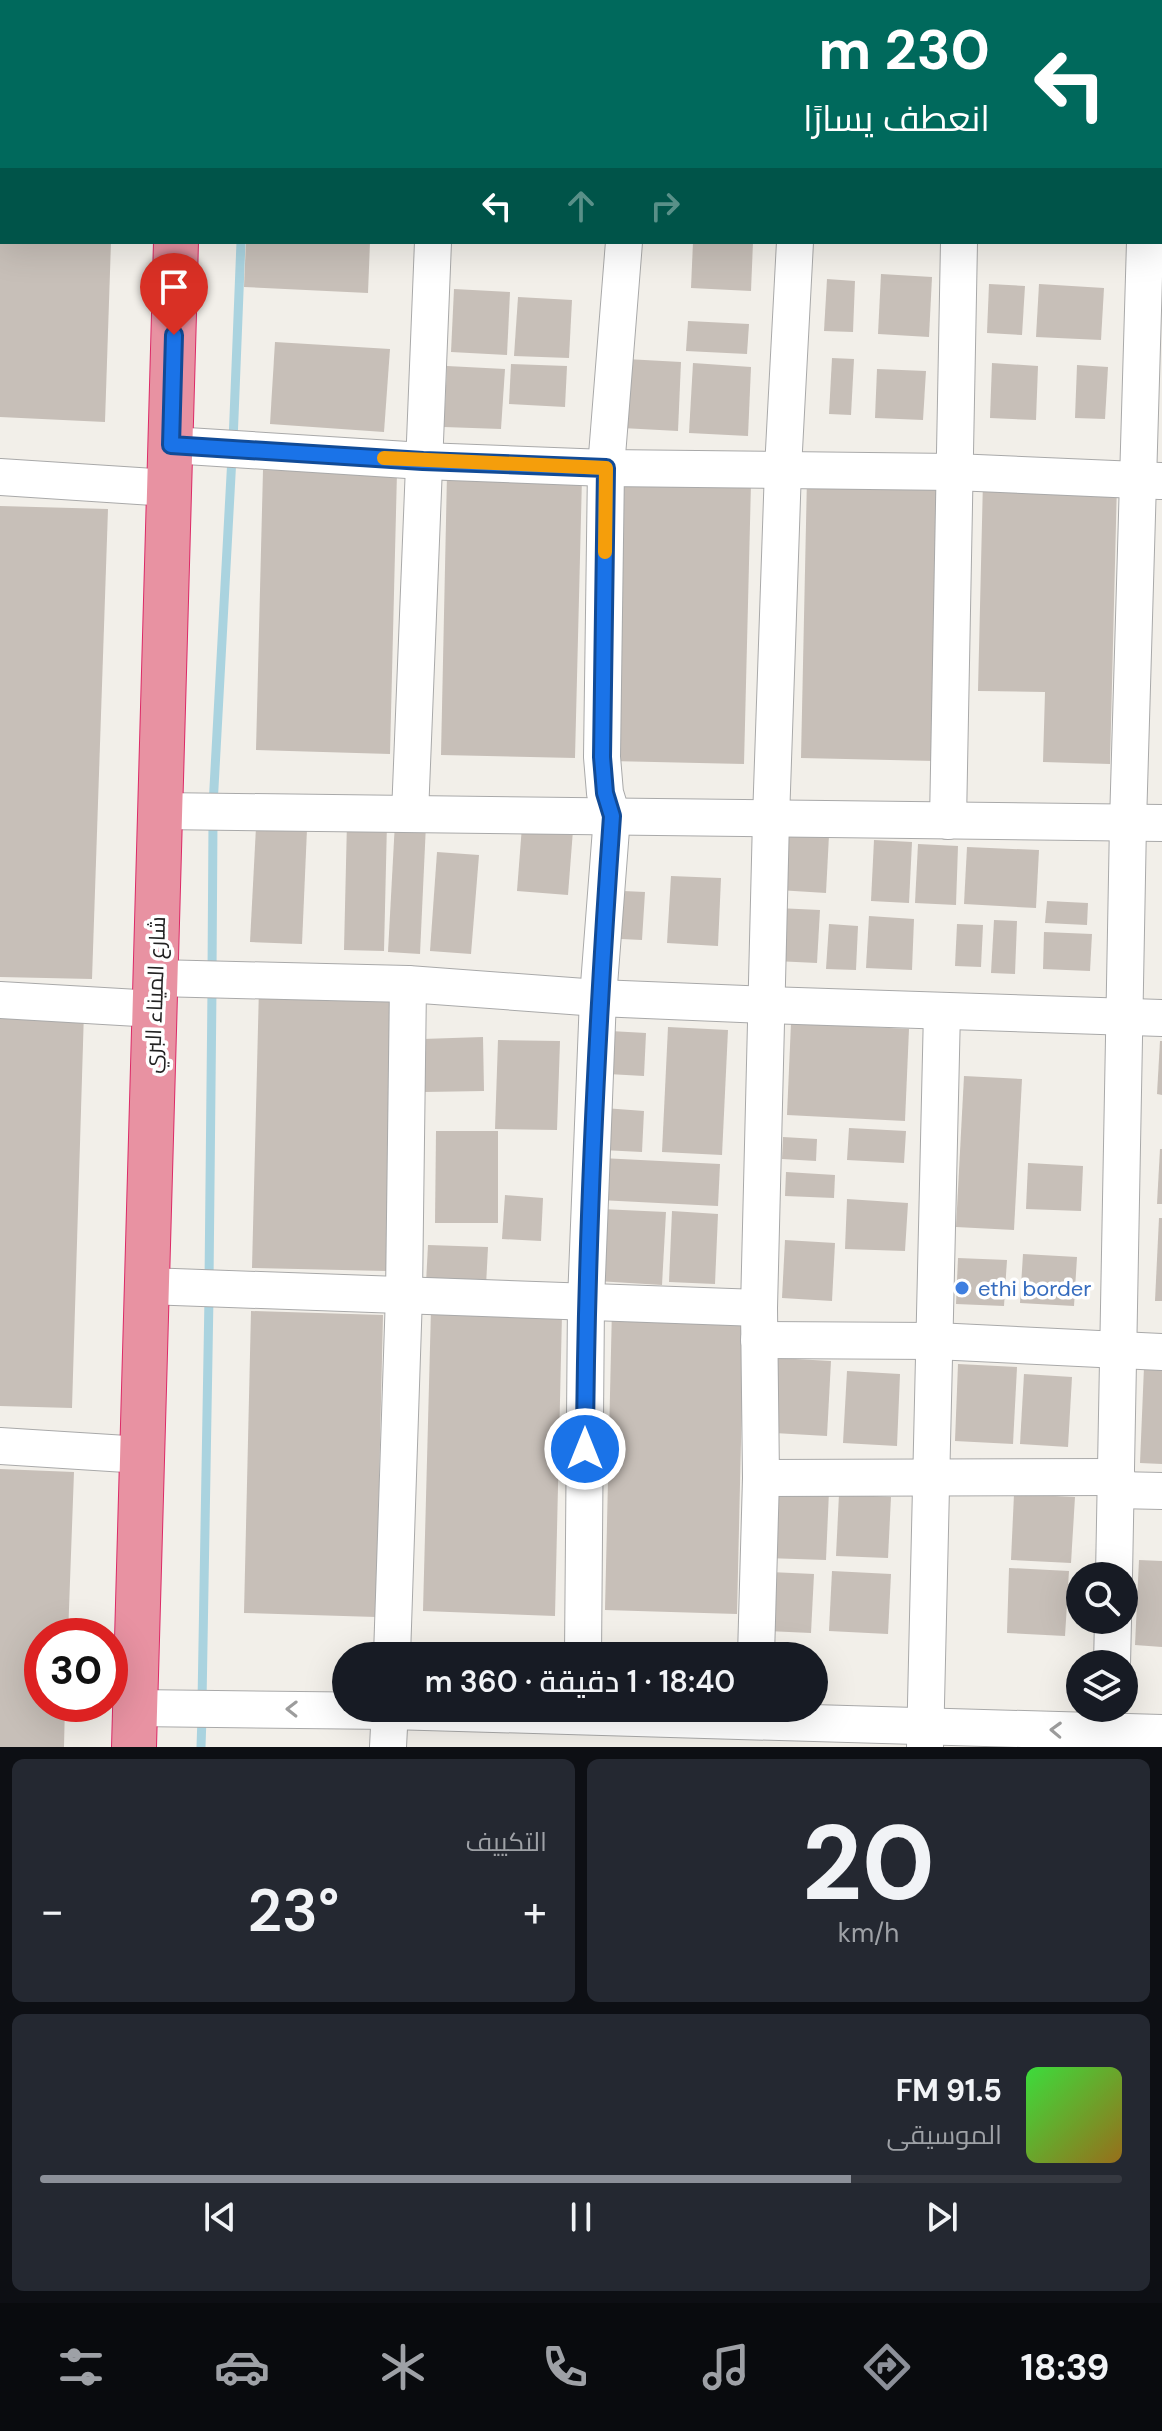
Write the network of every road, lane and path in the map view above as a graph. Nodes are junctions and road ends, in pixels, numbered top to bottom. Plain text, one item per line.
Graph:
1 (176, 244) edge
2 (433, 244) edge
3 (624, 244) edge
4 (795, 244) edge
5 (959, 244) edge
6 (1145, 244) edge
7 (1152, 309) edge
8 (171, 445) junction
9 (423, 461) junction
10 (606, 468) junction
11 (783, 469) junction
12 (954, 472) junction
13 (0, 477) edge
14 (1150, 481) edge
15 (169, 488) junction
16 (160, 811) junction
17 (410, 814) junction
18 (612, 816) junction
19 (771, 819) junction
20 (948, 821) junction
21 (1145, 823) edge
22 (408, 984) junction
23 (155, 994) junction
24 (598, 998) junction
25 (0, 1000) edge
26 (767, 1005) junction
27 (942, 1011) junction
28 (1125, 1017) junction
29 (1162, 1018) edge
30 (147, 1286) junction
31 (404, 1295) junction
32 (586, 1301) junction
33 (759, 1324) junction
34 (935, 1341) junction
35 (1120, 1351) junction
36 (1162, 1352) edge
37 (0, 1446) edge
38 (142, 1455) junction
39 (931, 1477) junction
40 (761, 1478) junction
41 (1116, 1483) junction
42 (1162, 1491) edge
43 (1114, 1562) edge
44 (392, 1642) edge
45 (583, 1642) edge
46 (756, 1642) edge
47 (332, 1713) edge
48 (389, 1722) edge
49 (556, 1722) edge
50 (582, 1724) edge
51 (753, 1725) edge
52 (134, 1728) edge
53 (1111, 1729) edge
54 (1162, 1733) edge
55 (926, 1736) edge
56 (388, 1747) edge

1 - 8 highway, شارع الميناء البري
2 - 9 street
3 - 10 street
4 - 11 street
5 - 12 street
6 - 7 street
7 - 14 street
8 - 9 street
8 - 15 highway, شارع الميناء البري
9 - 10 street
9 - 17 street
10 - 11 street
10 - 18 street
11 - 12 street
11 - 19 street
12 - 14 street
12 - 20 street
13 - 15 street
14 - 21 street
15 - 16 highway, شارع الميناء البري
16 - 17 street
16 - 23 highway, شارع الميناء البري
17 - 18 street
18 - 19 street
18 - 24 street
19 - 20 street
19 - 26 street
20 - 21 street
21 - 28 street
22 - 23 street
22 - 24 street
22 - 31 street
23 - 25 street
23 - 30 highway, شارع الميناء البري
24 - 26 street
24 - 32 street
26 - 27 street
26 - 33 street
27 - 28 street
27 - 34 street
28 - 29 street
28 - 35 street
30 - 31 street
30 - 38 highway, شارع الميناء البري
31 - 32 street
31 - 44 street
32 - 33 street
32 - 45 street
33 - 34 street
33 - 40 street
34 - 35 street
34 - 39 street
35 - 36 street
35 - 41 street
37 - 38 street
38 - 52 highway, شارع الميناء البري
39 - 40 street
39 - 41 street
39 - 55 street
40 - 46 street
41 - 42 street
41 - 43 street
47 -> 52 street
48 - 56 street
49 - 50 street
50 - 51 street
51 - 55 street
53 - 54 street
53 -> 55 street

